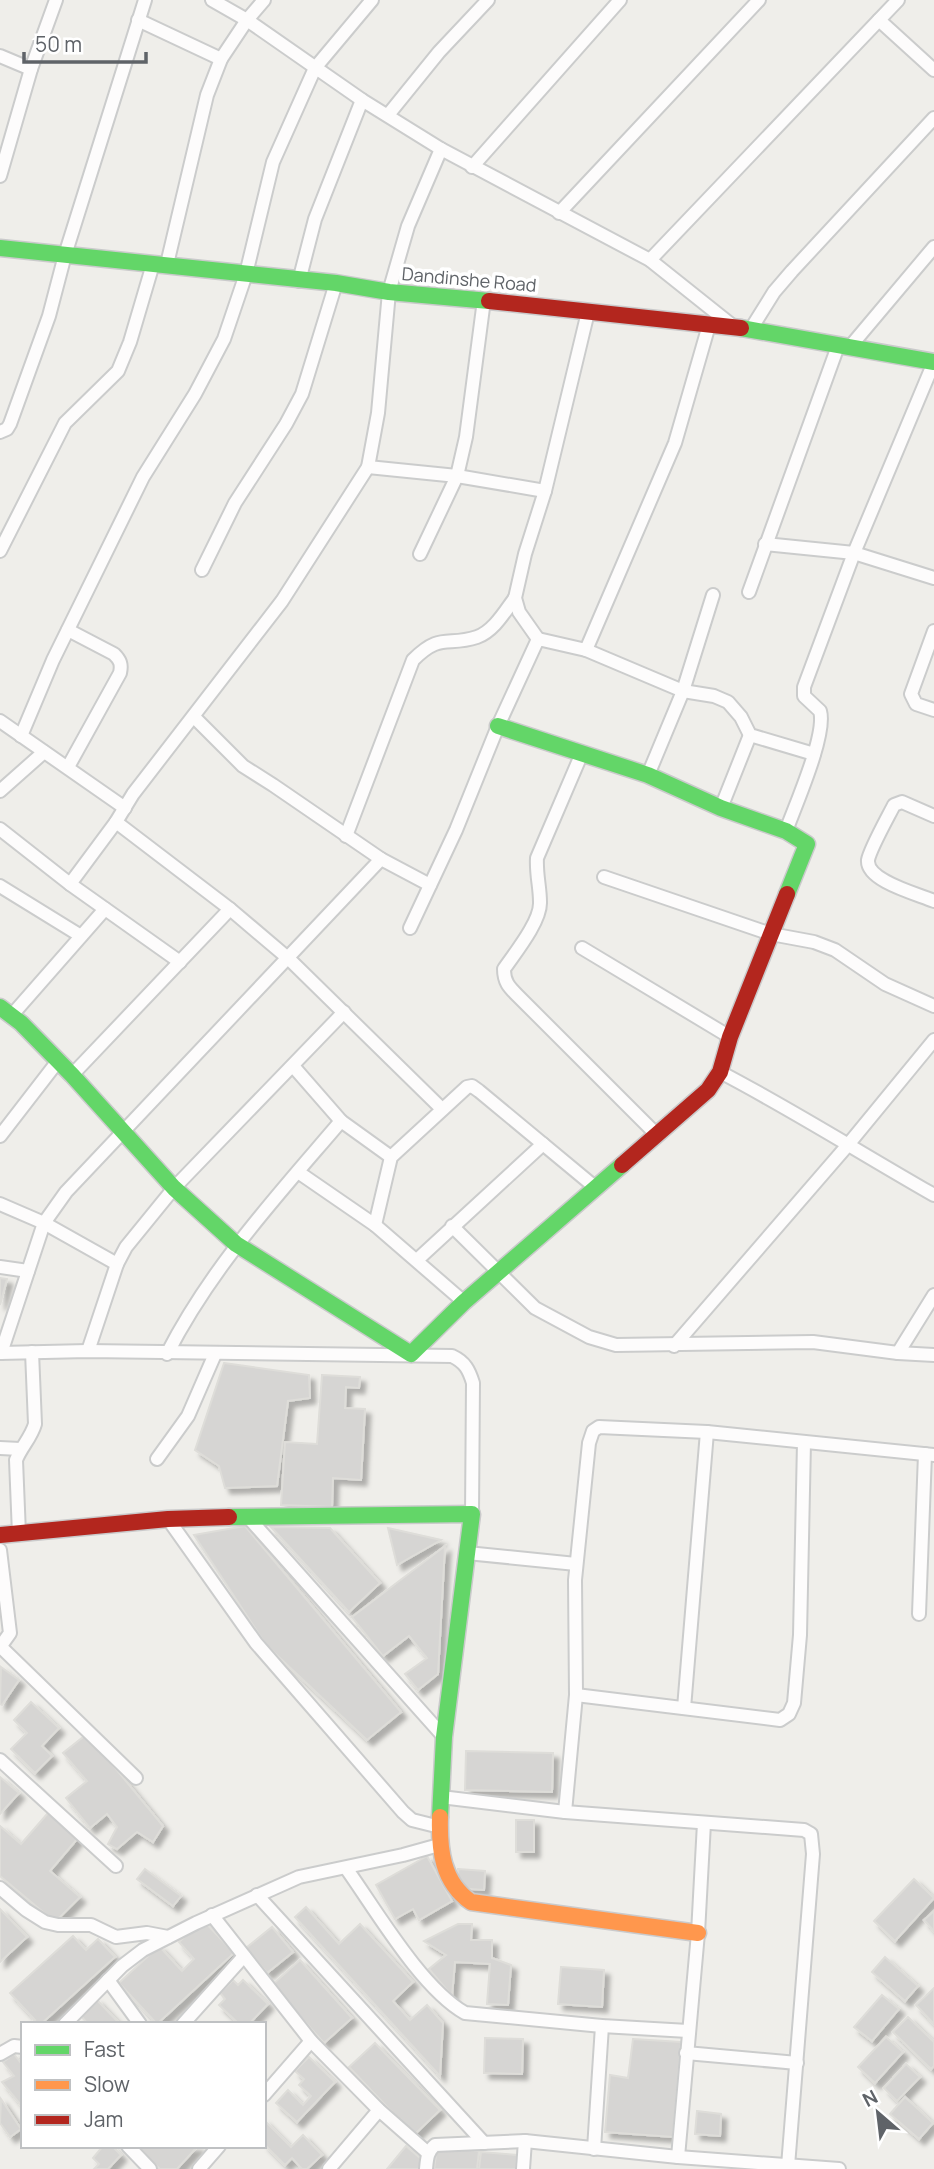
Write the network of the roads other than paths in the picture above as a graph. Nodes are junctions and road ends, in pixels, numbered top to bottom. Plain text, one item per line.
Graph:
1 (55, 0) edge
2 (145, 0) edge
3 (212, 0) edge
4 (264, 0) edge
5 (372, 0) edge
6 (488, 0) edge
7 (620, 0) edge
8 (759, 0) edge
9 (898, 0) edge
10 (138, 20) junction
11 (247, 20) junction
12 (879, 20) junction
13 (0, 56) edge
14 (221, 59) junction
15 (315, 68) junction
16 (31, 69) junction
17 (934, 70) edge
18 (362, 100) junction
19 (388, 115) junction
20 (934, 118) edge
21 (6, 136) edge
22 (441, 149) junction
23 (472, 167) junction
24 (0, 176) edge
25 (559, 213) junction
26 (934, 247) edge
27 (0, 248) edge
28 (65, 255) junction
29 (650, 260) junction
30 (160, 264) junction
31 (246, 274) junction
32 (299, 281) junction
33 (336, 283) junction
34 (389, 292) junction
35 (484, 300) junction
36 (588, 312) junction
37 (709, 325) junction
38 (743, 329) junction
39 (843, 347) junction
40 (934, 362) edge
41 (0, 432) edge
42 (368, 467) junction
43 (457, 476) junction
44 (545, 491) junction
45 (765, 544) junction
46 (0, 551) edge
47 (420, 554) dead end
48 (854, 554) junction
49 (202, 570) dead end
50 (934, 578) edge
51 (749, 592) dead end
52 (713, 595) dead end
53 (516, 598) junction
54 (68, 630) junction
55 (934, 631) edge
56 (538, 639) junction
57 (586, 650) junction
58 (684, 691) junction
59 (934, 710) edge
60 (194, 716) junction
61 (0, 721) edge
62 (498, 726) junction
63 (750, 735) junction
64 (21, 736) junction
65 (44, 751) junction
66 (582, 753) junction
67 (814, 754) junction
68 (68, 767) junction
69 (648, 775) junction
70 (0, 791) edge
71 (125, 808) junction
72 (720, 808) junction
73 (934, 816) edge
74 (116, 822) junction
75 (0, 829) edge
76 (786, 831) junction
77 (346, 836) junction
78 (382, 859) junction
79 (604, 877) dead end
80 (70, 884) junction
81 (430, 885) junction
82 (0, 887) edge
83 (934, 901) edge
84 (105, 909) junction
85 (230, 909) junction
86 (410, 928) dead end
87 (771, 934) junction
88 (81, 936) junction
89 (582, 948) dead end
90 (289, 959) junction
91 (180, 962) junction
92 (934, 1006) edge
93 (6, 1011) edge
94 (344, 1012) junction
95 (730, 1037) junction
96 (934, 1040) edge
97 (58, 1061) junction
98 (293, 1066) junction
99 (720, 1072) junction
100 (72, 1075) junction
101 (442, 1109) junction
102 (341, 1121) junction
103 (124, 1132) junction
104 (657, 1135) junction
105 (0, 1136) edge
106 (543, 1144) junction
107 (847, 1146) junction
108 (391, 1157) junction
109 (298, 1172) junction
110 (174, 1188) junction
111 (596, 1188) junction
112 (934, 1195) edge
113 (0, 1204) edge
114 (44, 1223) junction
115 (375, 1225) junction
116 (452, 1226) junction
117 (236, 1244) junction
118 (417, 1260) junction
119 (117, 1264) junction
120 (0, 1267) edge
121 (28, 1271) junction
122 (499, 1272) junction
123 (934, 1295) edge
124 (464, 1302) junction
125 (674, 1346) junction
126 (88, 1351) junction
127 (32, 1352) junction
128 (1, 1353) edge
129 (898, 1353) junction
130 (167, 1354) junction
131 (215, 1354) junction
132 (411, 1354) junction
133 (934, 1355) edge
134 (707, 1432) junction
135 (804, 1442) junction
136 (0, 1448) edge
137 (20, 1449) junction
138 (930, 1454) edge
139 (156, 1459) dead end
140 (472, 1514) junction
141 (247, 1516) junction
142 (168, 1519) junction
143 (19, 1534) junction
144 (0, 1535) edge
145 (0, 1550) edge
146 (467, 1553) junction
147 (576, 1564) junction
148 (919, 1614) dead end
149 (5, 1634) edge
150 (0, 1647) edge
151 (576, 1695) junction
152 (684, 1708) junction
153 (444, 1737) junction
154 (0, 1760) edge
155 (136, 1777) dead end
156 (441, 1797) junction
157 (565, 1812) junction
158 (704, 1823) junction
159 (440, 1827) junction
160 (439, 1844) junction
161 (116, 1866) dead end
162 (346, 1868) junction
163 (0, 1888) edge
164 (257, 1895) junction
165 (212, 1915) junction
166 (698, 1933) junction
167 (168, 1937) junction
168 (244, 1956) junction
169 (108, 1980) junction
170 (67, 2022) edge
171 (138, 2022) edge
172 (185, 2022) edge
173 (602, 2026) junction
174 (688, 2031) junction
175 (311, 2041) junction
176 (21, 2047) edge
177 (686, 2053) junction
178 (0, 2054) edge
179 (797, 2063) junction
180 (266, 2093) edge
181 (379, 2110) junction
182 (525, 2141) junction
183 (484, 2143) junction
184 (130, 2148) edge
185 (217, 2148) edge
186 (594, 2149) junction
187 (428, 2153) junction
188 (678, 2157) junction
189 (788, 2165) junction
190 (150, 2169) edge
191 (199, 2169) edge
192 (329, 2169) edge
193 (426, 2169) edge
194 (523, 2169) edge
195 (839, 2169) edge

1 - 16 street
2 - 10 street
3 - 11 street
4 - 11 street
5 - 15 street
6 - 19 street
7 - 23 street
8 - 25 street
9 - 12 street
10 - 14 street
10 - 28 street
11 - 14 street
11 - 15 street
12 - 17 street
12 - 29 street
13 - 16 street
14 - 30 street
15 - 18 street
15 - 31 street
16 - 21 street
18 - 19 street
18 - 32 street
19 - 22 street
20 - 38 street
21 - 24 street
22 - 23 street
22 - 34 street
23 - 25 street
25 - 29 street
26 - 39 street
27 - 28 street, Dandinshe Road
28 - 30 street, Dandinshe Road
28 - 41 street
29 - 38 street
30 - 31 street, Dandinshe Road
30 - 46 street
31 - 32 street, Dandinshe Road
31 - 54 street
32 - 33 street, Dandinshe Road
33 - 34 street, Dandinshe Road
33 - 49 street
34 - 35 street, Dandinshe Road
34 - 42 street
35 - 36 street, Dandinshe Road
35 - 43 street
36 - 37 street, Dandinshe Road
36 - 44 street
37 - 38 street, Dandinshe Road
37 - 57 street
38 - 39 street, Dandinshe Road
39 - 40 street, Dandinshe Road
39 - 45 street
40 - 48 street
42 - 43 street
42 - 60 street
43 - 44 street
43 - 47 street
44 - 53 street
45 - 48 street
45 - 51 street
48 - 50 street
48 - 67 street
52 - 58 street
53 - 56 street
53 - 77 street
54 - 64 street
54 - 68 street
55 - 59 street
56 - 57 street
56 - 62 street
57 - 58 street
58 - 63 street
58 - 69 street
60 - 71 street
60 - 77 street
61 - 64 street
62 - 66 street
62 - 81 street
63 - 67 street
63 - 72 street
64 - 65 street
65 - 68 street
65 - 70 street
66 - 69 street
66 - 104 street
67 - 76 street
68 - 71 street
69 - 72 street
71 - 74 street
72 - 76 street
73 - 83 street
74 - 80 street
74 - 85 street
75 - 80 street
76 - 87 street
77 - 78 street
78 - 81 street
78 - 90 street
79 - 87 street
80 - 84 street
81 - 86 street
82 - 88 street
84 - 88 street
84 - 91 street
85 - 90 street
85 - 91 street
87 - 92 street
87 - 95 street
88 - 93 street
89 - 95 street
90 - 94 street
90 - 103 street
91 - 100 street
93 - 97 street
94 - 98 street
94 - 101 street
95 - 99 street
96 - 107 street
97 - 100 street
97 - 105 street
98 - 102 street
98 - 110 street
99 - 104 street
99 - 107 street
100 - 103 street
101 - 106 street
101 - 108 street
102 - 108 street
102 - 109 street
103 - 110 street
103 - 114 street
104 - 111 street
106 - 111 street
106 - 116 street
107 - 112 street
107 - 125 street
108 - 115 street
109 - 115 street
109 - 117 street
110 - 117 street
110 - 119 street
111 - 122 street
113 - 114 street
114 - 119 street
114 - 121 street
115 - 118 street
116 - 118 street
116 - 122 street
117 - 130 street
117 - 132 street
118 - 124 street
119 - 126 street
120 - 121 street
121 - 128 street
122 - 124 street
122 - 125 street
123 - 129 street
124 - 132 street
125 - 129 street
126 - 127 street
126 - 130 street
127 - 128 street
127 - 137 street
129 - 133 street
130 - 131 street
131 - 132 street
131 - 139 street
132 - 140 street
134 - 135 street
134 - 147 street
134 - 152 street
135 - 138 street
135 - 152 street
136 - 137 street
137 - 143 street
138 - 148 street
140 - 141 street
140 - 146 street
141 - 142 street
141 - 153 street
142 - 143 street
142 - 159 street
143 - 144 street
145 - 149 street
146 - 147 street
146 - 153 street
147 - 151 street
149 - 150 street
150 - 155 street
151 - 152 street
151 - 157 street
153 - 156 street
154 - 161 street
156 - 157 street
156 - 159 street
157 - 158 street
158 - 166 street
158 - 179 street
159 - 160 street
160 - 162 street
160 - 166 street
162 - 164 street
162 - 173 street
163 - 167 street
164 - 165 street
164 - 183 street
165 - 167 street
165 - 168 street
166 - 174 street
167 - 169 street
168 - 172 street
168 - 175 street
169 - 170 street
169 - 171 street
173 - 174 street
173 - 186 street
174 - 177 street
175 - 180 street
175 - 181 street
176 - 178 street
177 - 179 street
177 - 188 street
179 - 189 street
181 - 187 street
181 - 192 street
182 - 183 street
182 - 186 street
182 - 194 street
183 - 187 street
184 - 190 street
185 - 191 street
186 - 188 street
187 - 193 street
188 - 189 street
189 - 195 street

